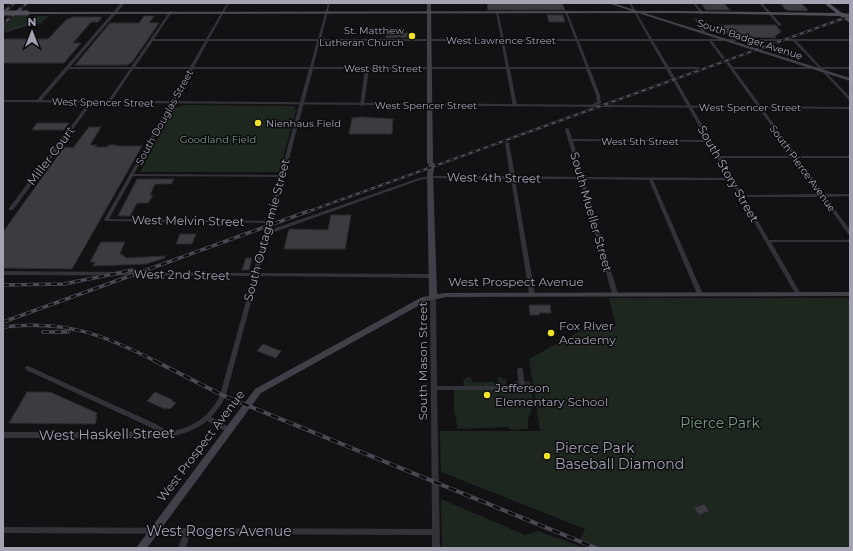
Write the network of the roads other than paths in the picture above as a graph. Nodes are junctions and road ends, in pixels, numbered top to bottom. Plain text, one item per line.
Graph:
1 (123, 3) edge
2 (228, 3) edge
3 (329, 3) edge
4 (429, 3) edge
5 (630, 3) edge
6 (694, 3) edge
7 (760, 3) edge
8 (826, 3) edge
9 (832, 3) edge
10 (611, 4) edge
11 (157, 12) junction
12 (615, 12) junction
13 (635, 12) junction
14 (114, 13) junction
15 (498, 13) junction
16 (566, 13) junction
17 (702, 13) junction
18 (3, 14) edge
19 (170, 14) junction
20 (222, 14) junction
21 (326, 14) junction
22 (429, 14) junction
23 (644, 14) junction
24 (770, 14) junction
25 (845, 14) edge
26 (144, 15) junction
27 (696, 19) dead end
28 (850, 22) edge
29 (780, 25) dead end
30 (703, 33) junction
31 (151, 40) junction
32 (207, 40) junction
33 (318, 40) junction
34 (429, 40) junction
35 (503, 40) junction
36 (577, 40) junction
37 (651, 40) junction
38 (710, 40) junction
39 (726, 40) junction
40 (794, 40) junction
41 (850, 40) edge
42 (723, 58) dead end
43 (728, 64) dead end
44 (68, 68) junction
45 (132, 68) junction
46 (192, 68) junction
47 (311, 68) junction
48 (367, 68) junction
49 (429, 68) junction
50 (508, 68) junction
51 (588, 68) junction
52 (667, 68) junction
53 (698, 68) dead end
54 (731, 68) junction
55 (811, 68) junction
56 (820, 68) junction
57 (850, 68) edge
58 (824, 72) junction
59 (850, 80) edge
60 (598, 96) junction
61 (850, 99) edge
62 (3, 101) edge
63 (38, 102) junction
64 (91, 102) junction
65 (108, 102) junction
66 (173, 103) junction
67 (301, 104) junction
68 (362, 105) junction
69 (430, 105) junction
70 (515, 106) junction
71 (592, 106) junction
72 (602, 106) junction
73 (690, 107) junction
74 (759, 107) junction
75 (850, 108) edge
76 (567, 129) dead end
77 (570, 140) junction
78 (709, 141) junction
79 (507, 144) dead end
80 (719, 157) junction
81 (795, 157) junction
82 (850, 157) edge
83 (131, 176) junction
84 (282, 176) junction
85 (431, 176) junction
86 (513, 178) junction
87 (581, 179) junction
88 (651, 179) junction
89 (732, 179) junction
90 (823, 195) junction
91 (850, 195) edge
92 (741, 196) junction
93 (11, 210) dead end
94 (106, 220) joint
95 (270, 222) junction
96 (850, 233) edge
97 (266, 234) junction
98 (767, 241) junction
99 (850, 241) edge
100 (3, 273) edge
101 (255, 275) junction
102 (433, 276) junction
103 (532, 294) junction
104 (615, 294) junction
105 (700, 294) junction
106 (798, 294) junction
107 (850, 294) edge
108 (433, 297) junction
109 (28, 368) dead end
110 (520, 370) dead end
111 (434, 388) junction
112 (207, 418) junction
113 (229, 430) junction
114 (3, 435) edge
115 (168, 435) junction
116 (3, 530) edge
117 (153, 531) junction
118 (187, 531) junction
119 (435, 532) junction
120 (141, 548) edge
121 (182, 548) edge
122 (436, 548) edge

1 - 14 street
2 - 20 street, South Douglas Street
3 - 21 street, South Outagamie Street
4 - 22 main road, South Mason Street
5 - 13 street, South Story Street
6 - 17 street
7 - 24 street
8 - 25 main road
9 - 25 main road
10 - 12 main road
10 - 13 main road
11 - 14 main road
11 - 19 main road
11 - 26 main road
12 - 13 main road
12 - 16 main road
13 - 16 main road
13 - 17 main road
13 - 23 main road
13 - 37 street, South Story Street
14 - 18 main road, bridge
14 - 26 main road
14 - 44 street
15 - 16 main road
15 - 22 main road
15 - 35 street
16 - 36 street
17 - 23 main road
17 - 24 main road
19 - 20 main road
19 - 26 main road
19 - 31 street
20 - 21 main road
20 - 32 street, South Douglas Street
21 - 22 main road
21 - 33 street, South Outagamie Street
22 - 34 main road, South Mason Street
23 - 30 main road, South Badger Avenue
24 - 25 main road
24 - 29 street
25 - 28 main road
27 - 30 street
30 - 39 main road, South Badger Avenue
31 - 32 street, West Lawrence Street
31 - 45 street
32 - 33 street, West Lawrence Street
32 - 46 street, South Douglas Street
33 - 34 street, West Lawrence Street
33 - 47 street, South Outagamie Street
34 - 35 street, West Lawrence Street
34 - 49 main road, South Mason Street
35 - 36 street, West Lawrence Street
35 - 50 street
36 - 37 street, West Lawrence Street
36 - 51 street
37 - 38 street, West Lawrence Street
37 - 52 street, South Story Street
38 - 39 street, West Lawrence Street
38 - 42 street
39 - 40 street, West Lawrence Street
39 - 55 main road, South Badger Avenue
40 - 41 street, West Lawrence Street
40 - 56 street
43 - 54 street, South Pierce Avenue
44 - 45 street, West 8th Street
44 - 63 street
45 - 46 street, West 8th Street
45 - 65 street
46 - 47 street, West 8th Street
46 - 66 street, South Douglas Street
47 - 48 street, West 8th Street
47 - 67 street, South Outagamie Street
48 - 49 street, West 8th Street
48 - 68 street
49 - 50 street, West 8th Street
49 - 69 main road, South Mason Street
50 - 51 street, West 8th Street
50 - 70 street
51 - 52 street, West 8th Street
51 - 60 street
52 - 53 street, West 8th Street
52 - 73 street, South Story Street
54 - 55 street
54 - 74 street, South Pierce Avenue
55 - 56 street
55 - 58 main road, South Badger Avenue
56 - 57 street
56 - 58 street
58 - 59 main road, South Badger Avenue
58 - 61 street
60 - 71 street
60 - 72 street
62 - 63 street, West Spencer Street
63 - 64 street, West Spencer Street
64 - 65 street, West Spencer Street
64 - 93 street, Miller Court
65 - 66 street, West Spencer Street
66 - 67 street, West Spencer Street
66 - 83 street, South Douglas Street
67 - 68 street, West Spencer Street
67 - 84 street, South Outagamie Street
68 - 69 street, West Spencer Street
69 - 70 street, West Spencer Street
69 - 85 main road, South Mason Street
70 - 71 street, West Spencer Street
71 - 72 street, West Spencer Street
72 - 73 street, West Spencer Street
73 - 74 street, West Spencer Street
73 - 78 street, South Story Street
74 - 75 street, West Spencer Street
74 - 81 street, South Pierce Avenue
76 - 77 street, South Mueller Street
77 - 78 street, West 5th Street
77 - 87 street, South Mueller Street
78 - 80 street, South Story Street
79 - 86 street
80 - 81 street
80 - 89 street, South Story Street
81 - 82 street
81 - 90 street, South Pierce Avenue
83 - 84 street
83 - 94 street, South Douglas Street
84 - 95 street, South Outagamie Street
85 - 86 street, West 4th Street
85 - 97 street, West 4th Street
85 - 102 main road, South Mason Street
86 - 87 street, West 4th Street
86 - 103 street
87 - 88 street, West 4th Street
87 - 104 street, South Mueller Street
88 - 89 street, West 4th Street
88 - 105 street
89 - 92 street, South Story Street
90 - 91 street
90 - 92 street
90 - 96 street, South Pierce Avenue
92 - 98 street, South Story Street
94 - 95 street, West Melvin Street
95 - 97 street, South Outagamie Street
97 - 101 street, South Outagamie Street
98 - 99 street
98 - 106 street, South Story Street
100 - 101 street, West 2nd Street
101 - 102 street, West 2nd Street
101 - 112 street, South Outagamie Street
102 - 108 main road, South Mason Street
103 - 104 main road, West Prospect Avenue
103 - 108 main road, West Prospect Avenue
104 - 105 main road, West Prospect Avenue
105 - 106 main road, West Prospect Avenue
106 - 107 main road, West Prospect Avenue
108 - 111 street, South Mason Street
108 - 113 main road, West Prospect Avenue
109 - 115 street
110 - 111 street
111 - 119 street, South Mason Street
112 - 113 street
112 - 115 street, West Haskell Street
113 - 117 main road, West Prospect Avenue
114 - 115 street, West Haskell Street
116 - 117 street, West Rogers Avenue
117 - 118 street, West Rogers Avenue
117 - 120 main road, West Prospect Avenue
118 - 119 street, West Rogers Avenue
118 - 121 street
119 - 122 street, South Mason Street

